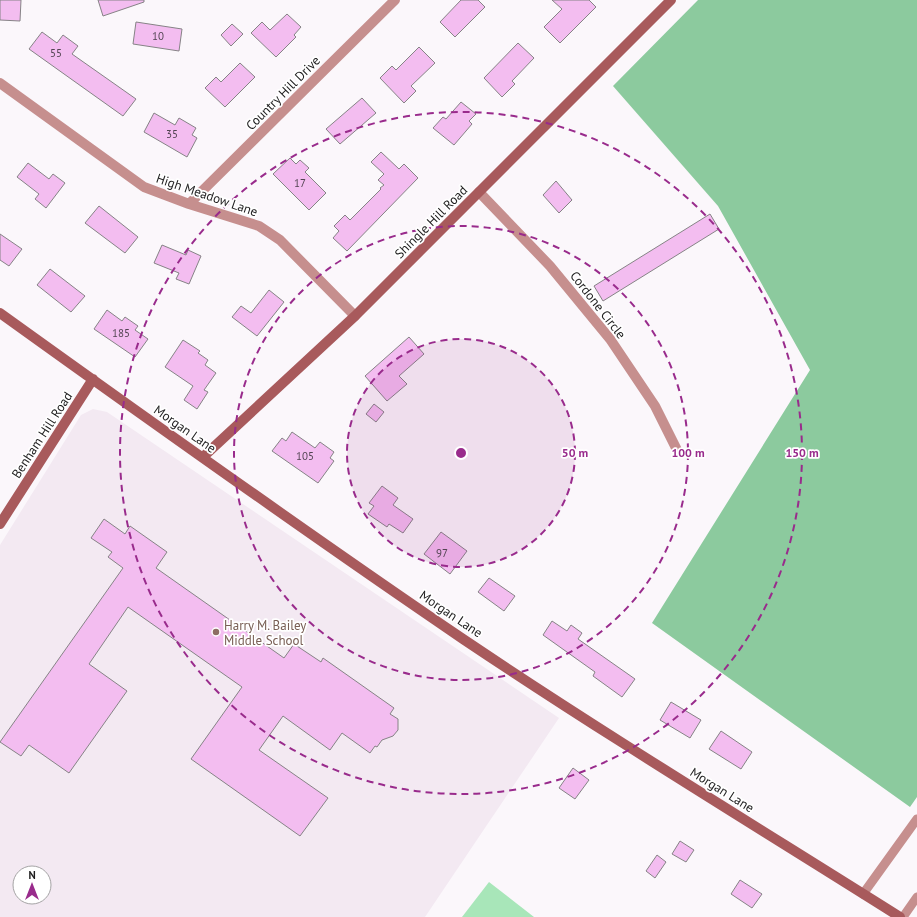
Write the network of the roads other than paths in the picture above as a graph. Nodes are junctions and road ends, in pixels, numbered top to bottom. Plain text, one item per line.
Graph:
1 (394, 0) edge
2 (671, 0) edge
3 (0, 83) edge
4 (479, 192) junction
5 (189, 204) junction
6 (0, 313) edge
7 (355, 316) junction
8 (93, 379) junction
9 (678, 450) dead end
10 (203, 458) junction
11 (0, 524) edge
12 (917, 818) edge
13 (863, 894) junction
14 (917, 897) edge
15 (902, 917) edge

1 - 5 street, Country Hill Drive
2 - 4 street, Shingle Hill Road
3 - 5 street, High Meadow Lane
4 - 7 street, Shingle Hill Road
4 - 9 street, Cordone Circle
5 - 7 street, High Meadow Lane
6 - 8 street, Morgan Lane
7 - 10 street, Shingle Hill Road
8 - 10 street, Morgan Lane
8 - 11 street, Benham Hill Road
10 - 13 street, Morgan Lane
12 - 13 lane
13 - 15 street, Morgan Lane
14 - 15 lane

